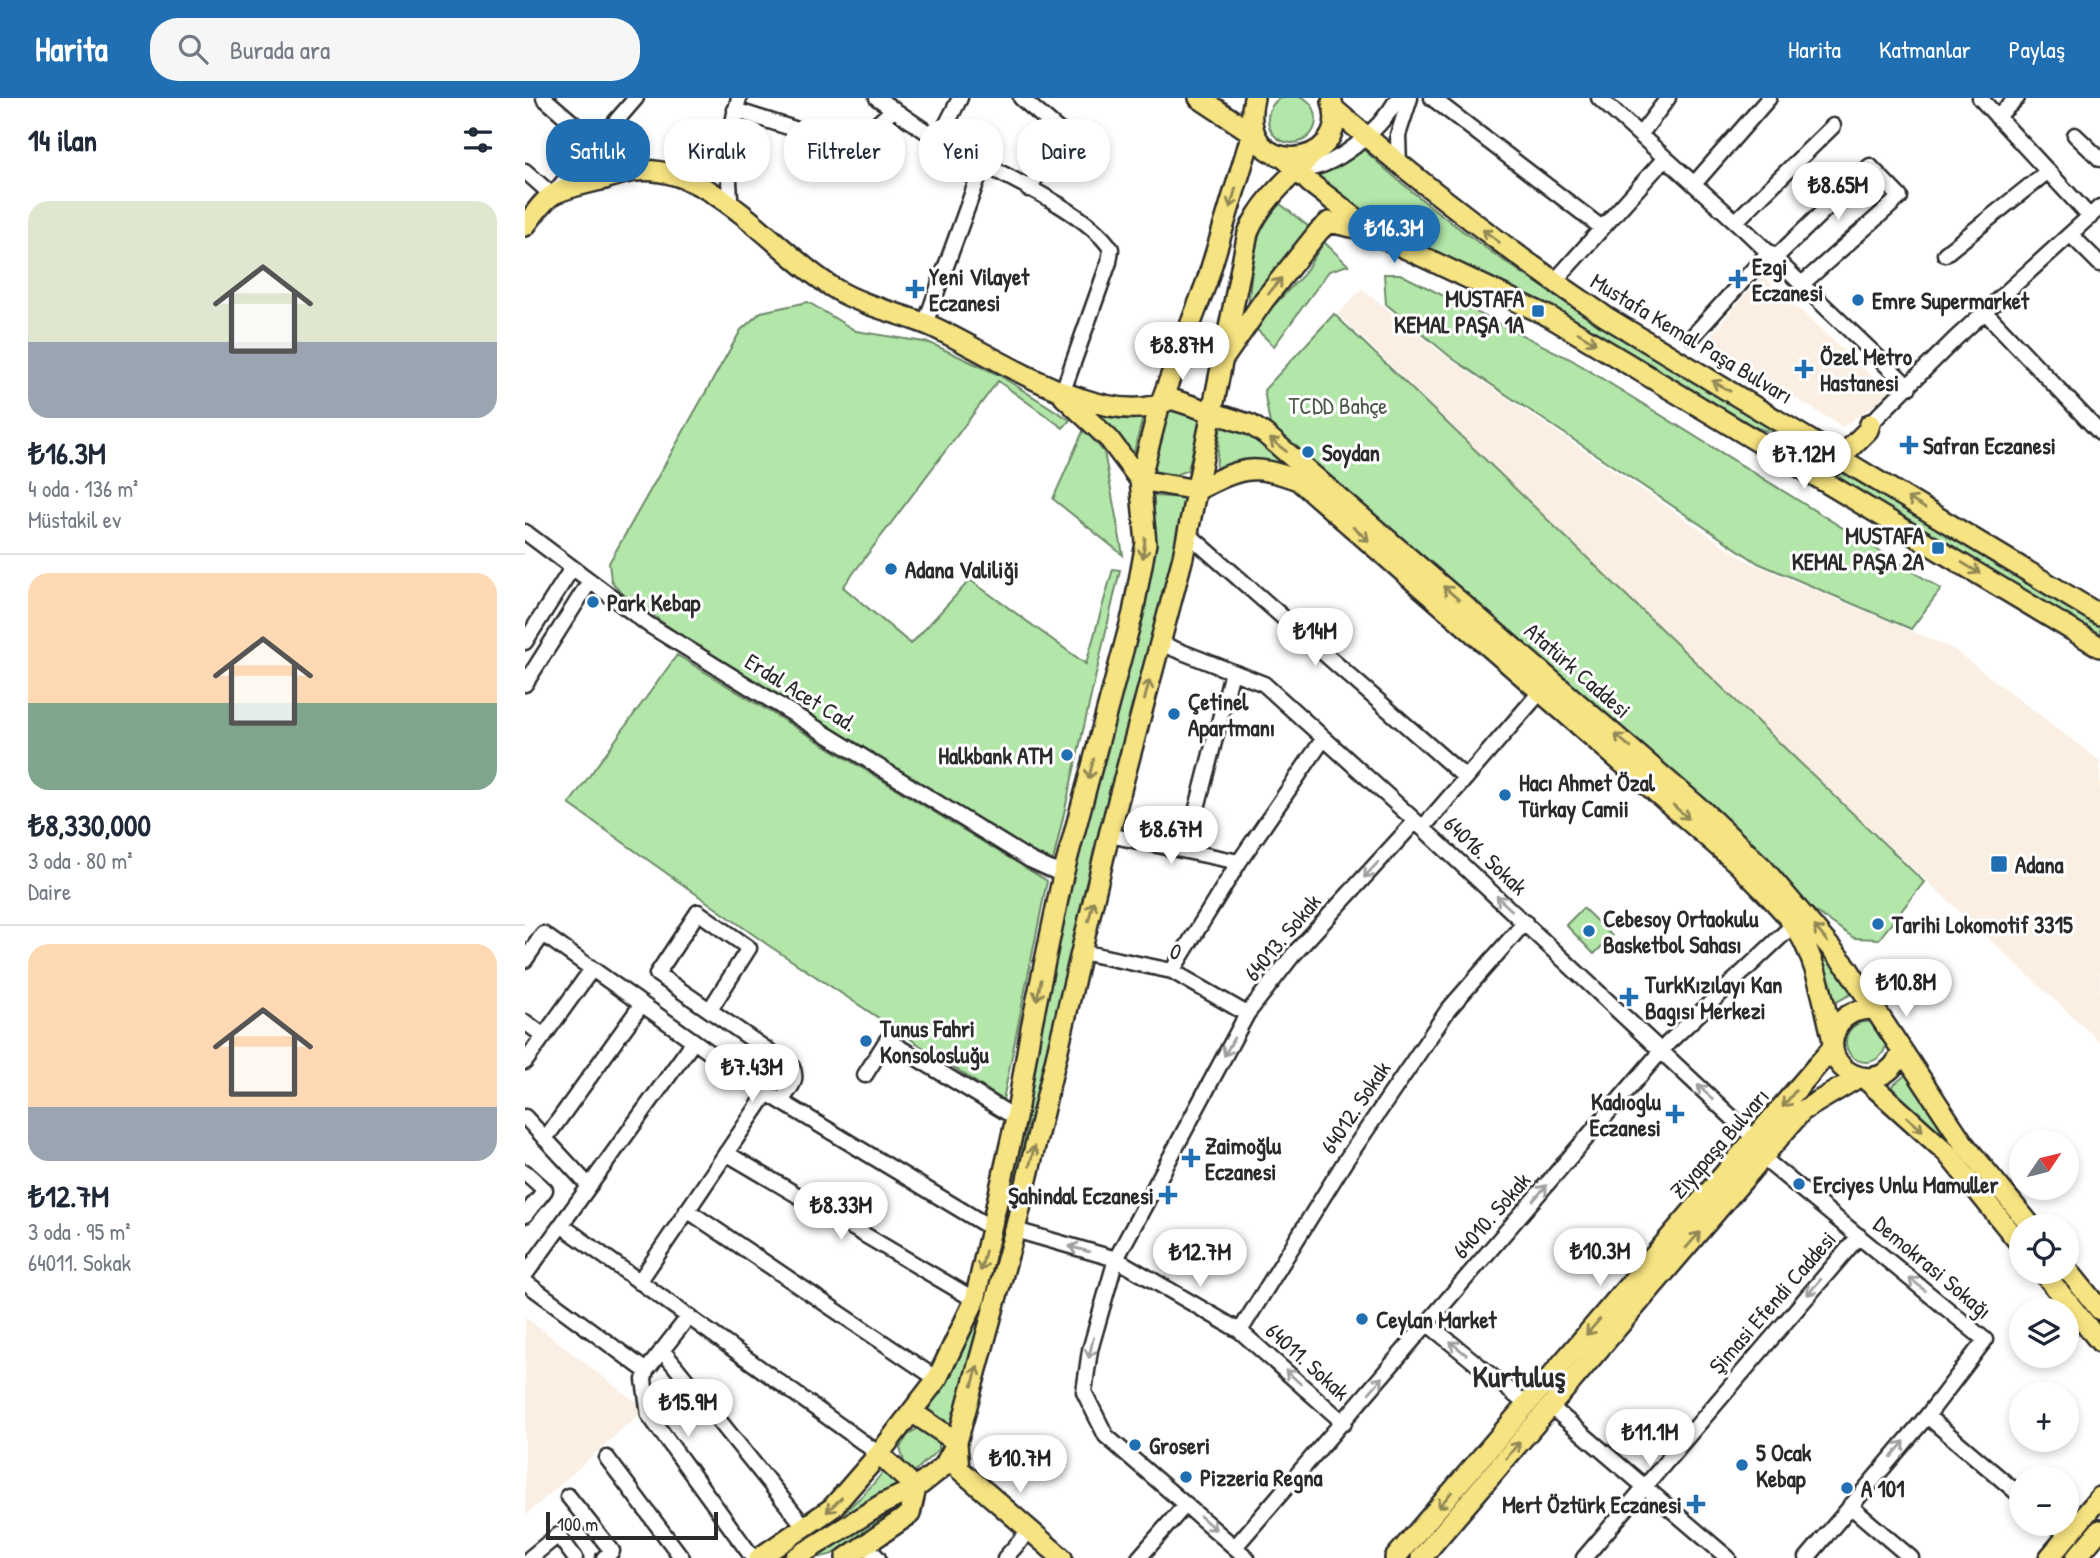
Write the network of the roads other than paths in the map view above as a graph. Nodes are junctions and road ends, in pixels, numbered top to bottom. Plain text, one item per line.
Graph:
1 (544, 98) edge
2 (877, 98) edge
3 (960, 98) edge
4 (1021, 98) edge
5 (1199, 98) edge
6 (1254, 98) edge
7 (1398, 98) edge
8 (1410, 98) edge
9 (1432, 98) edge
10 (1599, 98) edge
11 (1668, 98) edge
12 (1769, 98) edge
13 (1980, 98) edge
14 (2018, 98) edge
15 (630, 100) edge
16 (1332, 103) edge
17 (737, 104) edge
18 (894, 109) junction
19 (1997, 117) junction
20 (568, 119) edge
21 (615, 119) edge
22 (949, 119) edge
23 (919, 126) edge
24 (1833, 126) dead end
25 (1252, 133) junction
26 (1640, 135) junction
27 (2075, 135) dead end
28 (1364, 136) junction
29 (1665, 158) junction
30 (2100, 159) edge
31 (1290, 164) junction
32 (1399, 166) junction
33 (525, 171) edge
34 (2048, 172) junction
35 (1003, 175) edge
36 (563, 182) edge
37 (976, 182) edge
38 (1694, 184) junction
39 (1028, 189) junction
40 (552, 195) junction
41 (731, 208) junction
42 (2095, 212) edge
43 (1736, 221) junction
44 (525, 226) edge
45 (1602, 228) junction
46 (1374, 233) junction
47 (2071, 234) junction
48 (1945, 254) dead end
49 (1772, 255) junction
50 (2100, 264) edge
51 (1550, 279) junction
52 (1802, 284) junction
53 (1985, 312) junction
54 (925, 324) junction
55 (1692, 337) dead end
56 (1221, 361) junction
57 (1909, 387) junction
58 (1060, 391) junction
59 (1159, 407) junction
60 (1211, 413) junction
61 (1870, 424) joint
62 (1745, 432) junction
63 (2100, 433) edge
64 (1854, 439) junction
65 (1818, 443) junction
66 (1835, 458) junction
67 (1863, 470) junction
68 (1140, 480) junction
69 (1197, 490) junction
70 (1864, 503) junction
71 (525, 532) edge
72 (1187, 533) junction
73 (572, 568) junction
74 (590, 581) junction
75 (2100, 615) edge
76 (525, 642) edge
77 (1159, 643) junction
78 (2100, 648) edge
79 (1232, 672) junction
80 (525, 684) edge
81 (1541, 691) junction
82 (1324, 738) junction
83 (1466, 778) junction
84 (1419, 824) junction
85 (1109, 835) junction
86 (1186, 851) junction
87 (1239, 862) junction
88 (1063, 875) junction
89 (1525, 922) junction
90 (1793, 925) junction
91 (1081, 952) junction
92 (525, 960) edge
93 (592, 969) junction
94 (1172, 971) junction
95 (642, 1004) junction
96 (711, 1008) junction
97 (1875, 1009) junction
98 (1247, 1014) junction
99 (525, 1022) edge
100 (544, 1035) junction
101 (694, 1041) junction
102 (1833, 1044) junction
103 (1662, 1051) junction
104 (1902, 1051) junction
105 (525, 1062) edge
106 (865, 1075) dead end
107 (1862, 1077) junction
108 (767, 1093) junction
109 (781, 1101) junction
110 (525, 1117) edge
111 (1016, 1118) junction
112 (545, 1139) junction
113 (1755, 1139) junction
114 (726, 1153) junction
115 (1763, 1158) junction
116 (525, 1172) edge
117 (589, 1186) junction
118 (687, 1210) junction
119 (2021, 1214) edge
120 (525, 1215) edge
121 (561, 1225) junction
122 (991, 1228) junction
123 (1015, 1230) junction
124 (2009, 1230) edge
125 (1859, 1236) junction
126 (1116, 1259) junction
127 (525, 1275) edge
128 (525, 1282) edge
129 (639, 1282) junction
130 (2053, 1284) edge
131 (2079, 1284) edge
132 (975, 1300) junction
133 (2100, 1310) edge
134 (689, 1316) junction
135 (1428, 1324) junction
136 (1240, 1331) junction
137 (2100, 1342) edge
138 (662, 1350) junction
139 (646, 1371) junction
140 (937, 1379) junction
141 (1526, 1404) junction
142 (1550, 1406) junction
143 (912, 1412) junction
144 (1927, 1416) junction
145 (1344, 1423) junction
146 (957, 1442) junction
147 (879, 1454) junction
148 (607, 1458) dead end
149 (1644, 1486) junction
150 (2009, 1486) edge
151 (916, 1488) junction
152 (568, 1496) dead end
153 (2100, 1497) edge
154 (1186, 1504) junction
155 (1850, 1506) junction
156 (2079, 1515) edge
157 (806, 1527) junction
158 (2100, 1530) edge
159 (1026, 1534) junction
160 (2058, 1536) edge
161 (1235, 1548) junction
162 (872, 1552) edge
163 (530, 1558) edge
164 (575, 1558) edge
165 (604, 1558) edge
166 (682, 1558) edge
167 (753, 1558) edge
168 (759, 1558) edge
169 (795, 1558) edge
170 (838, 1558) edge
171 (846, 1558) edge
172 (1005, 1558) edge
173 (1046, 1558) edge
174 (1062, 1558) edge
175 (1139, 1558) edge
176 (1247, 1558) edge
177 (1395, 1558) edge
178 (1421, 1558) edge
179 (1584, 1558) edge
180 (1728, 1558) edge
181 (1807, 1558) edge
182 (1911, 1558) edge
183 (2049, 1558) edge
184 (2075, 1558) edge

1 - 20 street
2 - 18 street
3 - 22 street
4 - 39 street
5 - 25 main road
6 - 25 main road
7 - 28 street
8 - 32 street
9 - 45 street
10 - 26 street
11 - 26 street
12 - 38 street
13 - 19 street
14 - 19 street
15 - 21 street
16 - 28 main road, Mustafa Kemal Paşa Bulvarı
16 - 31 main road
17 - 18 street
17 - 41 street
18 - 23 street
19 - 34 street
24 - 43 street
25 - 31 main road
25 -> 59 main road
26 - 29 street
27 - 30 street
28 - 31 street
28 - 32 main road, Mustafa Kemal Paşa Bulvarı
29 - 38 street
29 - 45 street
31 - 46 main road
31 - 56 main road
51 -> 32 main road, Mustafa Kemal Paşa Bulvarı
33 - 40 street
34 - 42 street
34 - 48 street
35 - 39 street
36 - 40 street
37 - 54 street
38 - 43 street
39 - 58 street
40 - 41 main road
40 - 44 main road
41 - 54 main road
42 - 47 street
43 - 49 street
45 - 51 street
56 -> 46 main road
46 -> 62 main road
47 - 50 street
47 - 53 street
49 - 52 street
49 - 52 street
49 - 55 street
65 -> 51 main road, Mustafa Kemal Paşa Bulvarı
52 - 57 street
53 - 57 street
53 - 63 street
54 - 58 main road
56 - 60 main road
57 - 61 street
58 - 59 main road
58 - 68 main road
59 - 60 main road, Atatürk Caddesi
59 - 68 main road
60 - 69 main road
97 -> 60 main road, Atatürk Caddesi
61 - 64 main road
62 - 66 main road
62 - 70 main road
64 - 65 main road
64 - 66 main road
64 - 67 main road
65 - 66 main road, Mustafa Kemal Paşa Bulvarı
66 - 67 main road, Mustafa Kemal Paşa Bulvarı
66 - 70 main road
75 -> 67 main road, Mustafa Kemal Paşa Bulvarı
68 - 69 main road
68 -> 88 main road
69 - 72 main road
69 -> 81 main road, Atatürk Caddesi
70 -> 78 main road
71 - 73 street, Erdal Acet Cad.
72 - 77 main road
72 - 83 street
73 - 74 street, Erdal Acet Cad.
73 - 76 street
74 - 80 street
74 - 88 street, Erdal Acet Cad.
77 - 79 street, 64016. Sokak
85 -> 77 main road
79 - 82 street, 64016. Sokak
79 - 86 street
81 - 83 street, 64013. Sokak
81 -> 90 main road, Atatürk Caddesi
82 - 84 street, 64016. Sokak
82 - 87 street
83 - 84 street, 64013. Sokak
89 -> 84 street, 64016. Sokak
84 -> 98 street, 64013. Sokak
85 - 86 street
91 -> 85 main road
86 - 87 street
87 - 94 street
88 -> 111 main road
89 - 103 street, 64016. Sokak
89 - 136 street, 64012. Sokak
90 - 102 main road, Atatürk Caddesi
90 - 103 street, 64010. Sokak
91 - 94 street, 0
123 -> 91 main road
92 - 93 street
93 - 95 street
93 - 100 street
94 - 98 street, 0
95 - 101 street
95 - 112 street
96 - 96 street
96 - 109 street
97 - 102 main road
97 - 104 main road
98 -> 126 street, 64013. Sokak
99 - 100 street
100 - 105 street
101 - 108 street
101 - 117 street
102 - 107 main road
102 -> 113 main road, Ziyapaşa Bulvarı
113 -> 103 street, 64016. Sokak
135 -> 103 street, 64010. Sokak
104 - 107 main road
104 - 119 main road
106 - 111 street
107 - 115 main road, Ziyapaşa Bulvarı
107 -> 124 main road
108 - 109 street
108 - 114 street
109 - 122 street
110 - 112 street
111 - 122 main road
112 - 117 street
113 -> 141 main road, Ziyapaşa Bulvarı
114 - 118 street
114 - 132 street
115 - 125 street, Demokrasi Sokağı
142 -> 115 main road, Ziyapaşa Bulvarı
116 - 120 street
117 - 121 street
118 - 129 street
118 - 140 street
121 - 127 street
121 - 129 street
122 -> 132 main road
126 -> 123 street, 64011. Sokak
146 -> 123 main road
144 -> 125 street, Demokrasi Sokağı
125 -> 149 street, Şimasi Efendi Caddesi
126 - 136 street, 64011. Sokak
126 -> 154 street, 64013. Sokak
128 - 139 street
129 - 134 street
130 - 137 main road
131 - 133 main road
132 - 140 main road
134 - 138 street
134 - 147 street
141 -> 135 street
145 -> 135 street, 64010. Sokak
145 -> 136 street, 64011. Sokak
138 - 139 street
138 - 157 street
139 - 167 street
140 - 143 main road
141 -> 177 main road, Ziyapaşa Bulvarı
142 - 149 street
178 -> 142 main road, Ziyapaşa Bulvarı
143 - 146 main road
143 - 147 main road
144 - 150 street
155 -> 144 street, Demokrasi Sokağı
145 - 161 street, 64010. Sokak
146 - 151 main road
146 - 159 main road
147 - 151 main road
147 -> 157 main road
148 - 166 street
149 - 179 street, Şimasi Efendi Caddesi
149 - 180 street
151 - 159 main road
151 - 162 main road
151 - 169 main road
152 - 165 street
153 - 156 main road
154 -> 161 street, 64013. Sokak
154 - 175 street
155 - 181 street, Demokrasi Sokağı
155 - 182 street
157 - 168 main road
158 - 184 main road
159 - 172 street
159 - 173 main road
159 - 174 main road
160 - 183 main road
161 - 176 street, 64013. Sokak
162 - 170 main road
162 - 171 main road
163 - 164 street

